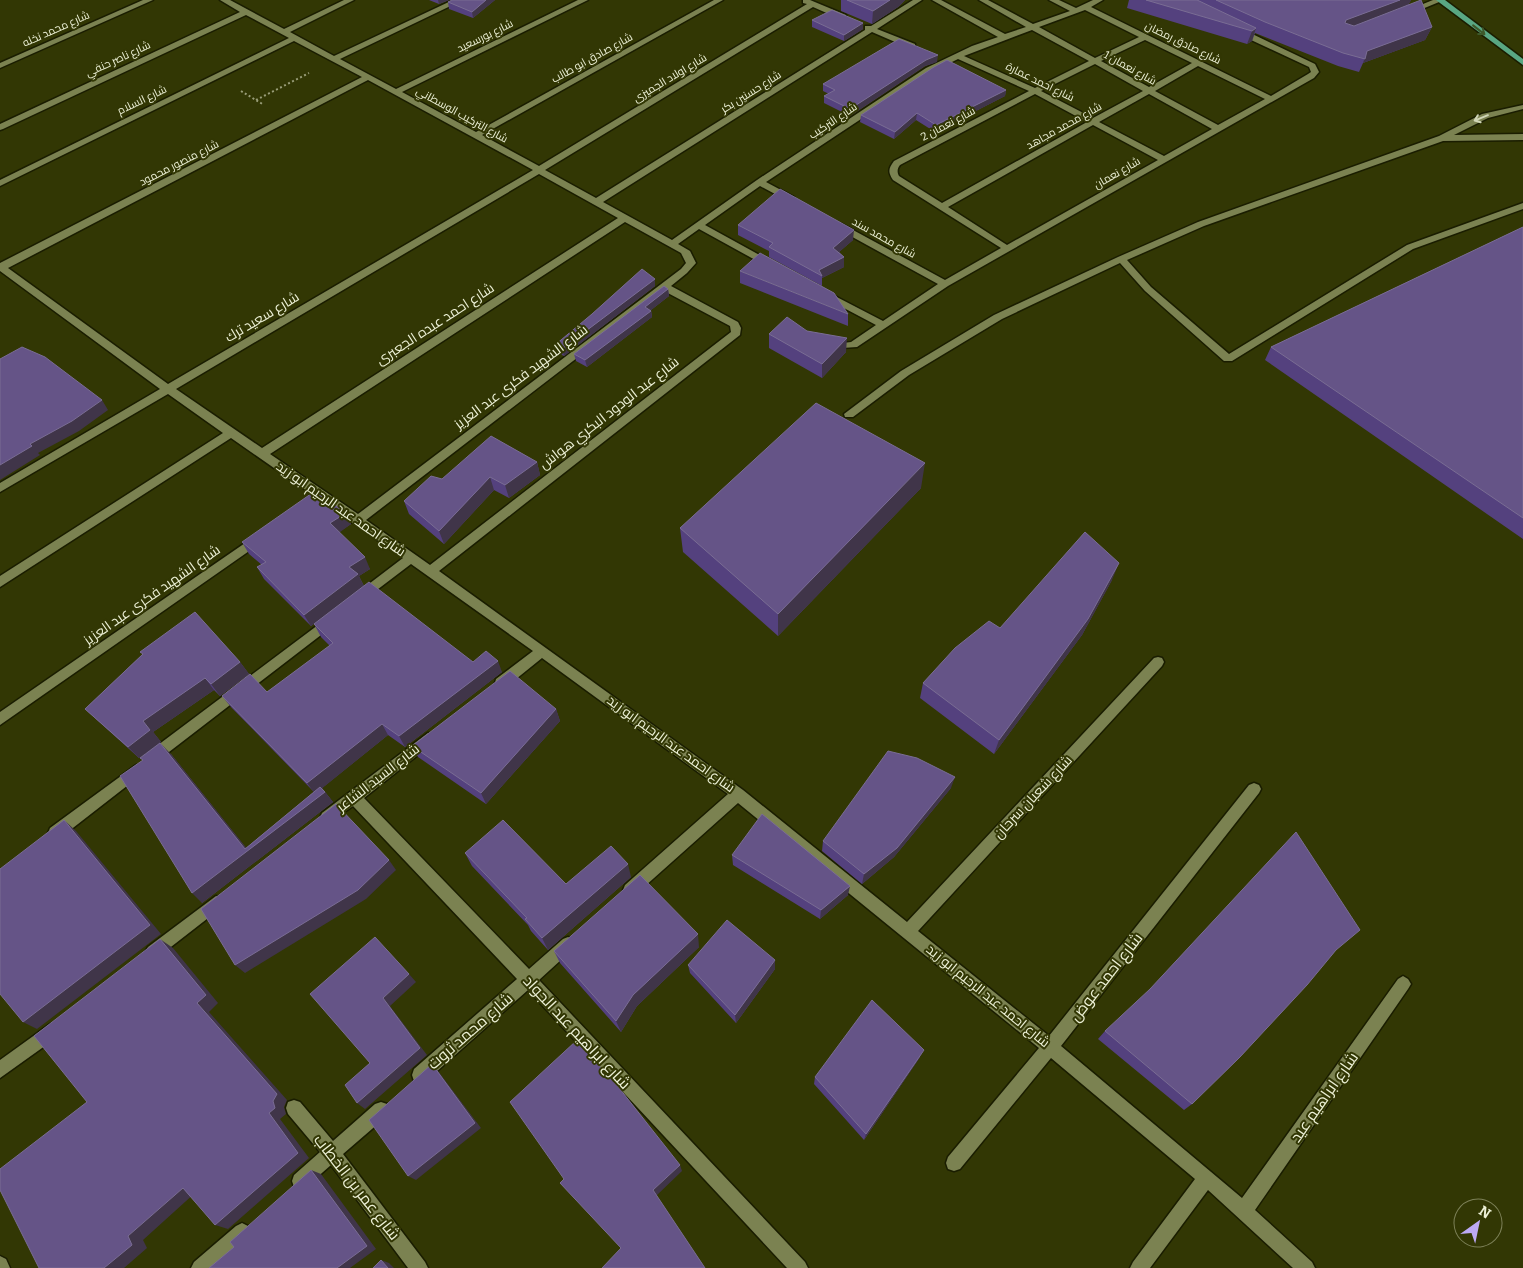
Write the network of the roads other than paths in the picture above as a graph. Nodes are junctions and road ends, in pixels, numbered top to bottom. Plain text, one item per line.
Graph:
1 (149, 0) edge
2 (224, 0) edge
3 (350, 0) edge
4 (459, 0) edge
5 (584, 0) edge
6 (719, 0) edge
7 (804, 0) edge
8 (918, 0) edge
9 (936, 0) edge
10 (983, 0) edge
11 (1053, 0) edge
12 (1099, 0) edge
13 (1440, 0) edge
14 (813, 4) junction
15 (1085, 7) junction
16 (1076, 11) junction
17 (246, 12) junction
18 (1401, 14) edge
19 (855, 22) edge
20 (1031, 27) junction
21 (868, 28) junction
22 (1235, 29) edge
23 (284, 32) junction
24 (1144, 36) junction
25 (1004, 37) junction
26 (294, 38) junction
27 (923, 50) edge
28 (958, 56) junction
29 (334, 59) junction
30 (1095, 61) junction
31 (1198, 63) junction
32 (1523, 64) edge
33 (0, 66) edge
34 (368, 77) junction
35 (1148, 90) junction
36 (1035, 91) junction
37 (396, 92) junction
38 (1271, 99) junction
39 (1523, 107) edge
40 (1096, 122) junction
41 (0, 127) edge
42 (1218, 129) junction
43 (476, 135) junction
44 (1523, 137) edge
45 (1442, 138) junction
46 (1163, 159) junction
47 (539, 170) junction
48 (760, 182) junction
49 (0, 183) edge
50 (596, 202) junction
51 (802, 206) edge
52 (1523, 206) edge
53 (942, 207) junction
54 (624, 218) junction
55 (828, 219) edge
56 (699, 225) junction
57 (672, 244) junction
58 (1008, 249) junction
59 (688, 253) joint
60 (1121, 259) junction
61 (1, 267) edge
62 (778, 268) edge
63 (945, 284) junction
64 (663, 286) junction
65 (813, 287) edge
66 (883, 326) junction
67 (820, 345) edge
68 (168, 389) junction
69 (848, 414) dead end
70 (230, 433) junction
71 (262, 454) junction
72 (0, 488) edge
73 (321, 495) junction
74 (309, 503) edge
75 (358, 520) junction
76 (266, 534) edge
77 (411, 558) junction
78 (429, 572) junction
79 (0, 582) edge
80 (542, 650) junction
81 (1158, 662) dead end
82 (487, 693) edge
83 (0, 719) edge
84 (440, 730) edge
85 (1254, 789) dead end
86 (738, 794) junction
87 (354, 797) junction
88 (314, 827) edge
89 (47, 839) edge
90 (228, 894) edge
91 (615, 902) edge
92 (908, 931) junction
93 (579, 934) edge
94 (141, 961) edge
95 (528, 979) junction
96 (1403, 984) dead end
97 (63, 1022) edge
98 (1050, 1047) junction
99 (0, 1070) edge
100 (412, 1082) edge
101 (390, 1102) edge
102 (294, 1108) dead end
103 (332, 1153) junction
104 (954, 1163) dead end
105 (1207, 1178) junction
106 (288, 1192) edge
107 (1244, 1210) junction
108 (251, 1223) edge
109 (200, 1268) edge
110 (419, 1268) edge
111 (798, 1268) edge
112 (1139, 1268) edge
113 (1306, 1268) edge

1 - 33 street, شارع محمد نخله
2 - 17 street, شارع التركيب الوسطاني
3 - 23 street
4 - 29 street
5 - 37 street, شارع بورسعيد
6 - 43 street, شارع صادق ابو طالب
7 - 14 street
8 - 21 street, شارع حسنين بكر
9 - 25 street
10 - 20 street, شارع نعمان 1
11 - 16 street
12 - 15 street, شارع التركيب
13 - 18 street
13 -> 32 main road
14 - 19 street
14 - 47 street, شارع اولاد الجميزى
15 - 16 street, شارع التركيب
15 - 24 street, شارع صادق رمضان
16 - 20 street, شارع التركيب
17 - 23 street, شارع التركيب الوسطاني
17 - 41 street, شارع ناصر حنفي
20 - 25 street, شارع التركيب
20 - 30 street, شارع نعمان 1
21 - 27 street
21 - 50 street, شارع حسنين بكر
22 - 38 street, شارع نعمان
23 - 26 street, شارع التركيب الوسطاني
24 - 30 street, شارع نعمان 2
24 - 31 street, شارع صادق رمضان
25 - 28 street, شارع التركيب
26 - 29 street, شارع التركيب الوسطاني
26 - 49 street, شارع السلام
28 - 36 street, شارع احمد عمارة
28 - 48 street, شارع التركيب
29 - 34 street, شارع التركيب الوسطاني
30 - 35 street, شارع نعمان 1
30 - 36 street, شارع نعمان 2
31 - 35 street, شارع محمد مجاهد
31 - 38 street, شارع صادق رمضان
34 - 37 street, شارع التركيب الوسطاني
34 - 61 street, شارع منصور محمود
35 - 40 street, شارع محمد مجاهد
35 - 42 street, شارع نعمان 1
36 - 40 street, شارع احمد عمارة
36 - 53 street, شارع نعمان 2
37 - 43 street, شارع التركيب الوسطاني
38 - 42 street, شارع نعمان
39 -> 45 street
40 - 46 street, شارع احمد عمارة
40 - 53 street, شارع محمد مجاهد
42 - 46 street, شارع نعمان
43 - 47 street, شارع التركيب الوسطاني
44 - 45 street
45 - 60 street
46 - 58 street, شارع نعمان
47 - 50 street, شارع التركيب الوسطاني
47 - 68 street, شارع سعيد ترك
48 - 51 street
48 - 56 street, شارع التركيب
50 - 54 street, شارع التركيب الوسطاني
52 - 60 street
53 - 58 street, شارع نعمان 2
54 - 57 street, شارع التركيب الوسطاني
54 - 71 street, شارع احمد عبده الجعبرى
55 - 63 street, شارع محمد سند
56 - 57 street, شارع التركيب
56 - 62 street
57 - 59 street, شارع التركيب الوسطاني
58 - 63 street, شارع نعمان
59 - 64 street, شارع الشهيد فكرى عبد العزيز
60 - 69 street
61 - 68 street, شارع احمد عبد الرحيم ابو زيد
63 - 66 street, شارع نعمان
64 - 75 street, شارع الشهيد فكرى عبد العزيز
64 - 78 street, شارع عبد الودود البكري هواش
65 - 66 street
66 - 67 street, شارع نعمان
68 - 70 street, شارع احمد عبد الرحيم ابو زيد
68 - 72 street, شارع سعيد ترك
70 - 71 street, شارع احمد عبد الرحيم ابو زيد
70 - 79 street
71 - 73 street, شارع احمد عبد الرحيم ابو زيد
73 - 74 street
73 - 75 street, شارع احمد عبد الرحيم ابو زيد
75 - 77 street, شارع احمد عبد الرحيم ابو زيد
76 - 83 street, شارع الشهيد فكرى عبد العزيز
77 - 78 street, شارع احمد عبد الرحيم ابو زيد
77 - 89 street
78 - 80 street, شارع احمد عبد الرحيم ابو زيد
80 - 82 street
80 - 86 street, شارع احمد عبد الرحيم ابو زيد
81 - 92 street, شارع شعبان سرحان
84 - 87 street, شارع السيد الشاعر
85 - 98 street, شارع احمد عوض
86 - 91 street
86 - 92 street, شارع احمد عبد الرحيم ابو زيد
87 - 88 street, شارع السيد الشاعر
87 - 95 street, شارع ابراهيم عبد الجواد
90 - 94 street
92 - 98 street, شارع احمد عبد الرحيم ابو زيد
93 - 95 street, شارع محمد ثروت
95 - 100 street, شارع محمد ثروت
95 - 111 street, شارع ابراهيم عبد الجواد
96 - 107 street, شارع ابراهيم عيد
97 - 99 street
98 - 104 street, شارع احمد عوض
98 - 105 street, شارع احمد عبد الرحيم ابو زيد
101 - 103 street
102 - 103 street, شارع عمر بن الخطاب
103 - 106 street
103 - 110 street, شارع عمر بن الخطاب
105 - 107 street, شارع احمد عبد الرحيم ابو زيد
105 - 112 street
107 - 113 street, شارع احمد عبد الرحيم ابو زيد
108 - 109 street

